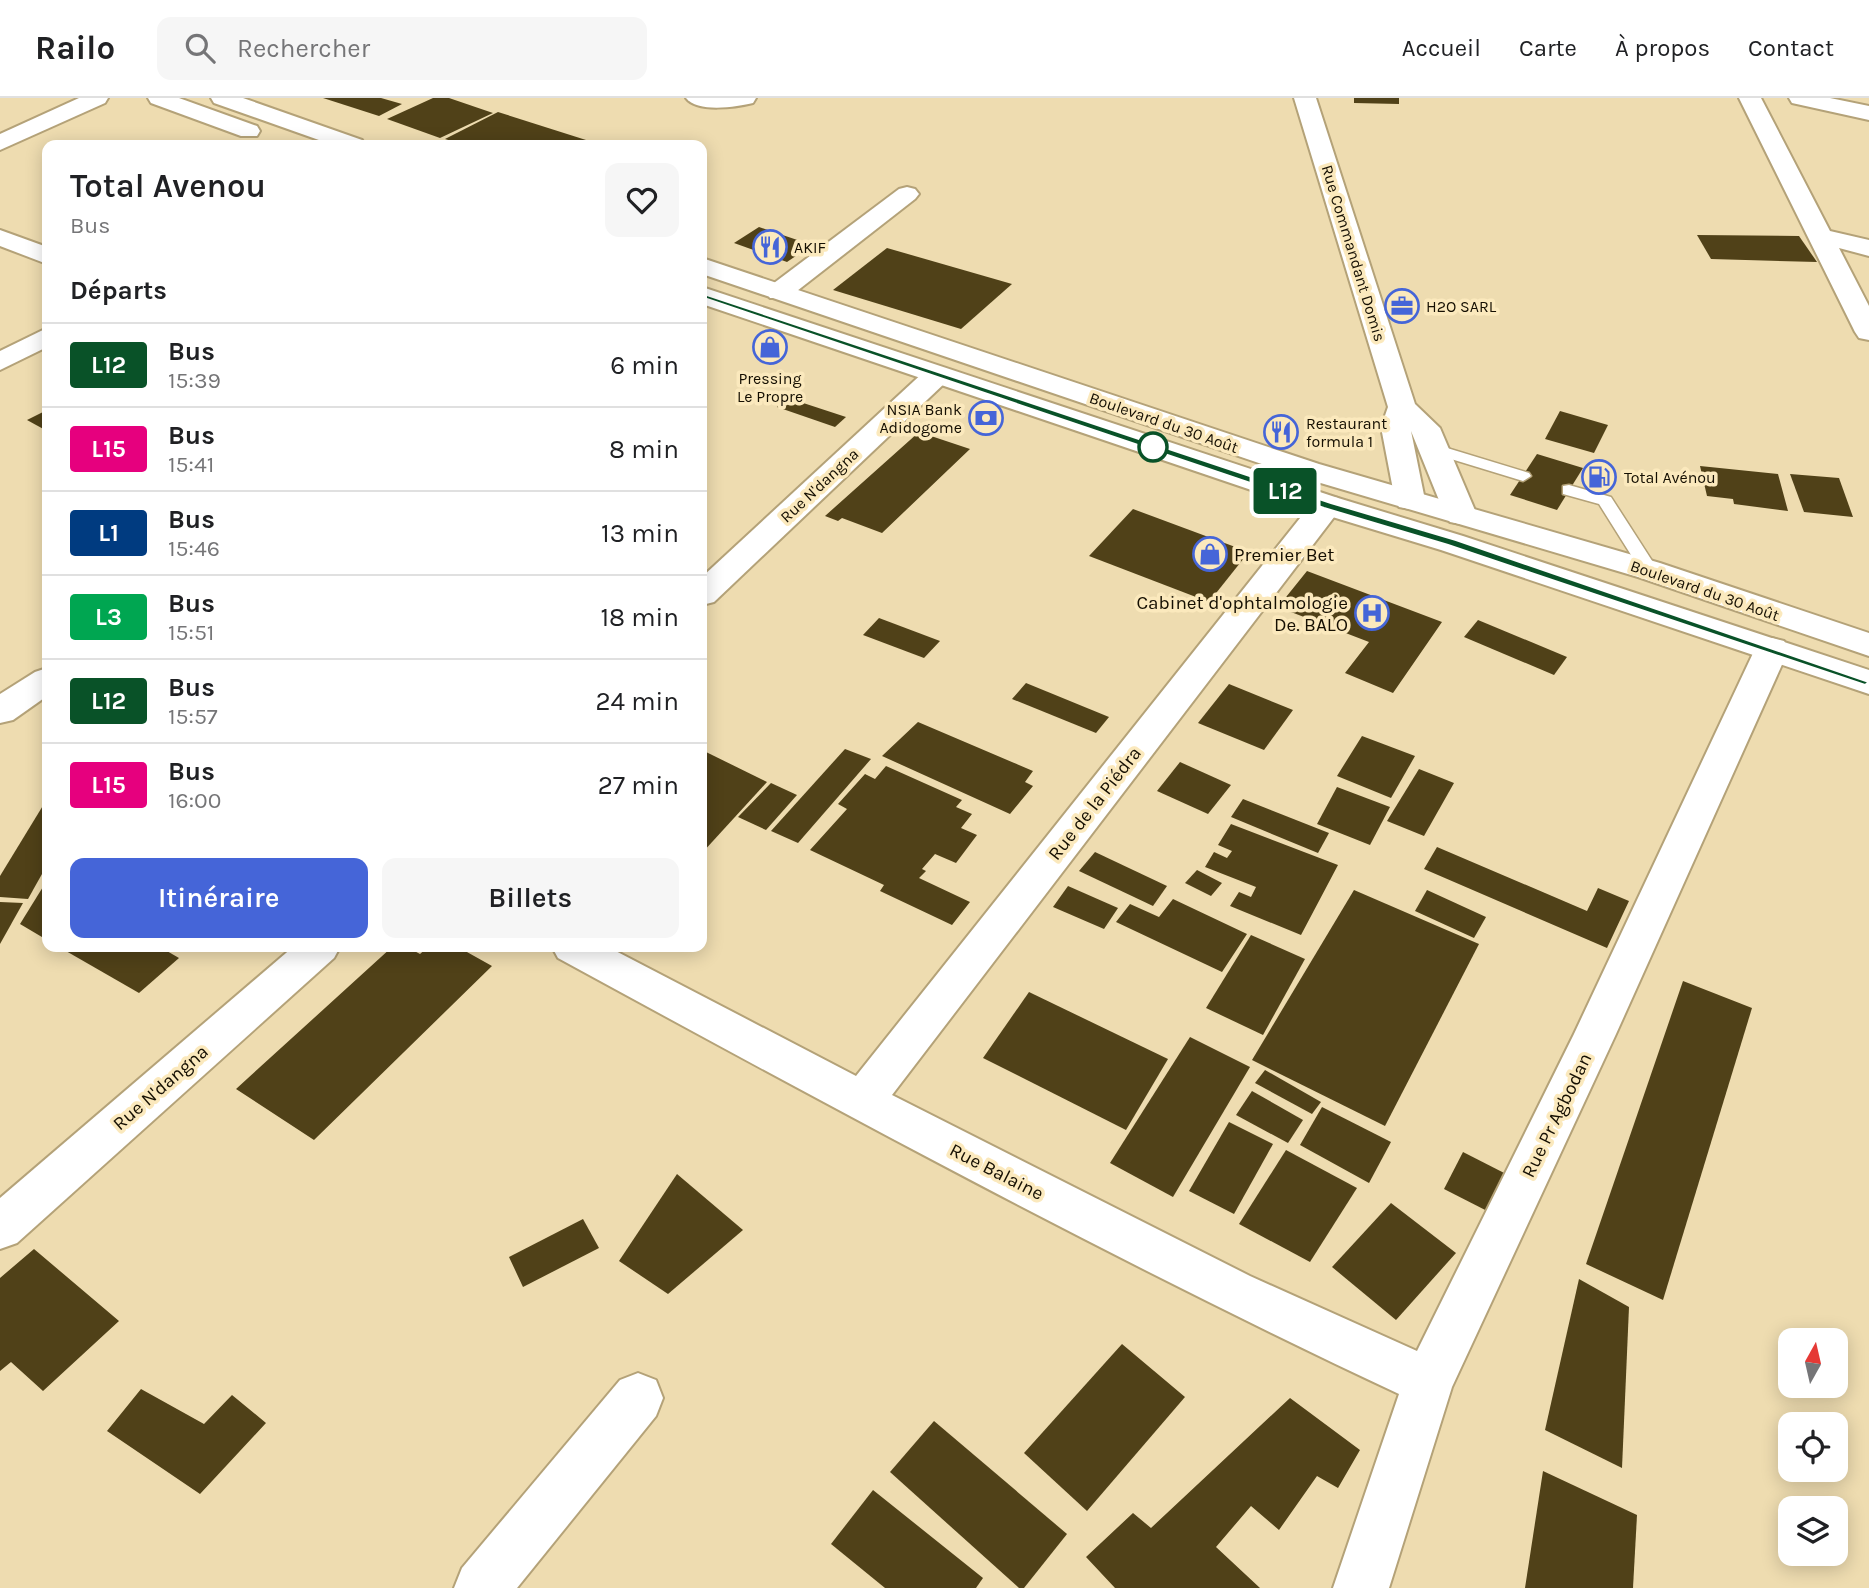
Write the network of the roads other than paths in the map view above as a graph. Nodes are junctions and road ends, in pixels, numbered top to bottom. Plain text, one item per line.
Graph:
1 (97, 98) edge
2 (159, 98) edge
3 (222, 98) edge
4 (697, 98) edge
5 (745, 98) edge
6 (1305, 98) edge
7 (1750, 98) edge
8 (1800, 98) edge
9 (1869, 113) edge
10 (272, 140) edge
11 (340, 140) edge
12 (0, 143) edge
13 (906, 194) dead end
14 (1821, 236) junction
15 (0, 237) edge
16 (1869, 248) edge
17 (42, 254) edge
18 (707, 268) edge
19 (779, 292) junction
20 (707, 297) edge
21 (1869, 332) edge
22 (42, 339) edge
23 (0, 362) edge
24 (937, 375) junction
25 (1402, 407) junction
26 (1434, 449) junction
27 (1523, 476) dead end
28 (1569, 490) dead end
29 (1327, 505) junction
30 (1402, 513) junction
31 (1457, 529) junction
32 (1649, 570) junction
33 (707, 590) edge
34 (1869, 645) edge
35 (1772, 649) junction
36 (1869, 682) edge
37 (42, 683) edge
38 (0, 711) edge
39 (314, 952) edge
40 (581, 952) edge
41 (862, 1101) junction
42 (0, 1228) edge
43 (1428, 1382) junction
44 (638, 1398) dead end
45 (482, 1588) edge
46 (1361, 1588) edge

1 - 12 main road
2 - 10 main road
3 - 11 main road
4 - 5 main road
6 - 25 main road, Rue Commandant Domis
7 - 14 main road
8 - 9 main road
13 - 19 main road
14 - 16 main road
14 - 21 main road
15 - 17 main road
18 - 19 main road, Boulevard du 30 Août
19 - 30 main road, Boulevard du 30 Août
20 - 24 main road, Boulevard du 30 Août
22 - 23 main road
24 - 29 main road, Boulevard du 30 Août
24 - 33 main road, Rue N'dangna
25 - 26 main road, Rue Commandant Domis
25 - 30 main road, Rue Commandant Domis
26 - 27 lane
26 - 31 main road, Rue Commandant Domis
28 - 32 lane
29 - 30 main road, Boulevard du 30 Août
29 - 41 main road, Rue de la Piédra
30 - 31 main road, Boulevard du 30 Août
31 - 32 main road, Boulevard du 30 Août
31 - 35 main road, Boulevard du 30 Août
32 - 34 main road, Boulevard du 30 Août
35 - 36 main road, Boulevard du 30 Août
35 - 43 main road, Rue Pr Agbodan
37 - 38 main road
39 - 42 main road, Rue N'dangna
40 - 41 main road, Rue Balaine
41 - 43 main road, Rue Balaine
43 - 46 main road, Rue Pr Agbodan
44 - 45 main road

